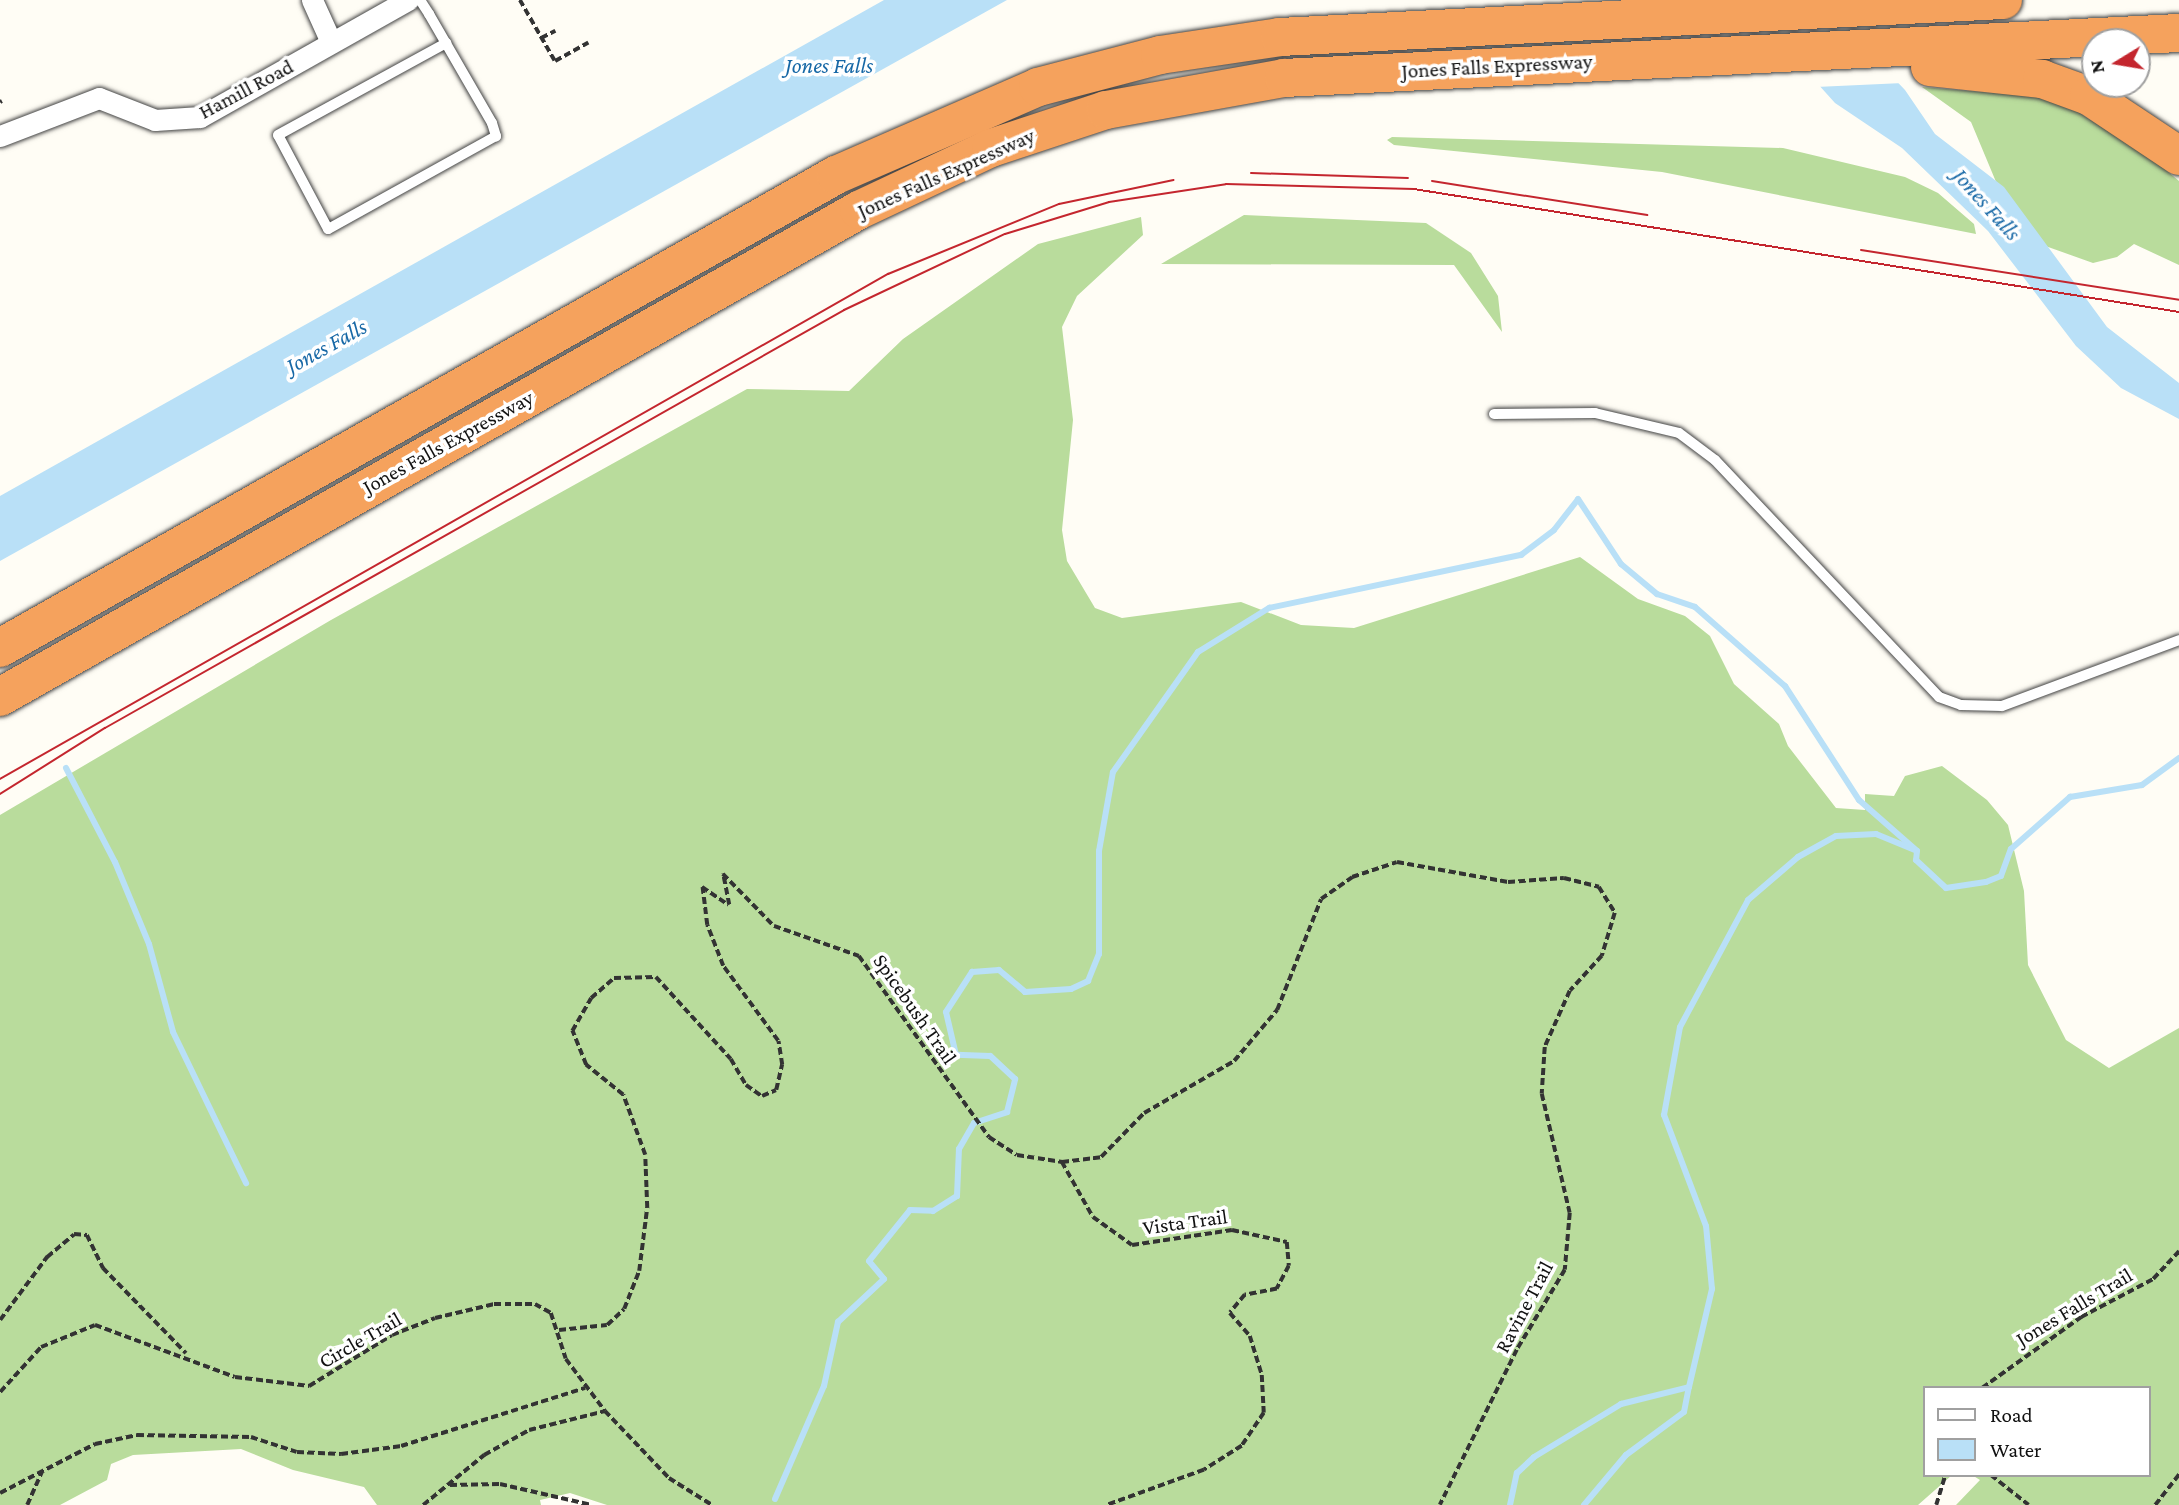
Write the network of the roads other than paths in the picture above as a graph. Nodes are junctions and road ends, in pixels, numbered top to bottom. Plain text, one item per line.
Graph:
1 (312, 0) edge
2 (408, 0) edge
3 (420, 0) edge
4 (1467, 0) edge
5 (2003, 0) edge
6 (2179, 33) edge
7 (331, 43) junction
8 (446, 43) junction
9 (1160, 55) junction
10 (1917, 56) junction
11 (0, 136) edge
12 (2179, 156) edge
13 (1494, 414) dead end
14 (2179, 640) edge
15 (0, 649) edge
16 (0, 696) edge

1 - 7 street
2 - 7 street, Hamill Road
3 - 8 lane
4 - 9 highway
5 - 9 highway, Jones Falls Expressway
6 - 10 highway
7 - 11 street, Hamill Road
8 - 8 lane
9 - 15 highway, Jones Falls Expressway
10 - 12 highway
10 - 16 highway, Jones Falls Expressway
13 - 14 lane

